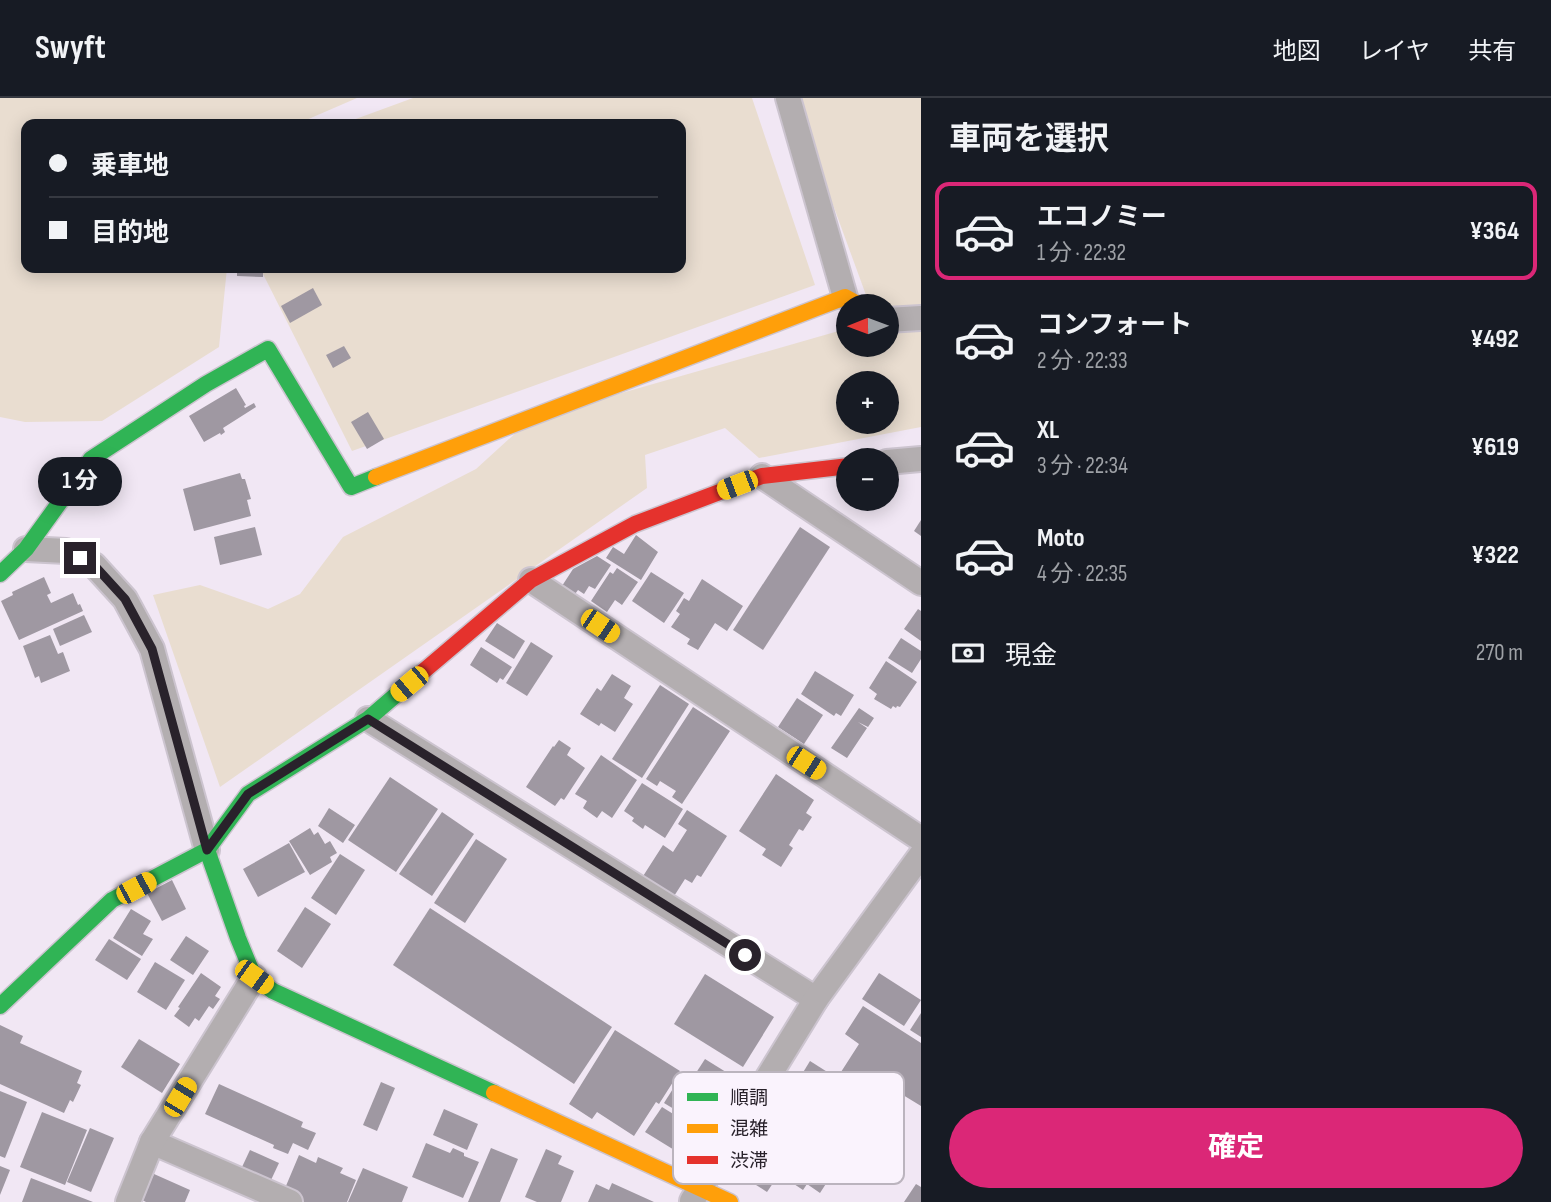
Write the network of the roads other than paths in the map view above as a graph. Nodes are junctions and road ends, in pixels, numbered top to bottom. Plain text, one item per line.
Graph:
1 (788, 98) edge
2 (850, 294) edge
3 (836, 308) edge
4 (921, 318) edge
5 (900, 319) edge
6 (921, 459) edge
7 (899, 461) edge
8 (836, 467) edge
9 (762, 476) junction
10 (26, 549) junction
11 (0, 574) edge
12 (531, 580) junction
13 (921, 583) edge
14 (368, 719) junction
15 (921, 838) edge
16 (207, 850) junction
17 (921, 855) edge
18 (254, 977) junction
19 (816, 999) junction
20 (0, 1006) edge
21 (771, 1072) edge
22 (152, 1142) junction
23 (673, 1184) edge
24 (673, 1184) edge
25 (696, 1195) edge
26 (128, 1202) edge
27 (290, 1202) edge
28 (730, 1202) edge

1 - 2 street
3 - 10 street
4 - 5 street
6 - 7 street
8 - 9 street
9 - 12 street
9 - 13 street
10 - 11 street
10 - 16 street
12 - 14 street
12 - 15 street
14 - 16 street
14 - 19 street
16 - 18 street
16 - 20 street
17 - 19 street
18 - 22 street
18 - 24 street
19 - 21 street
22 - 26 street
22 - 27 street
23 - 25 street
25 - 28 street

